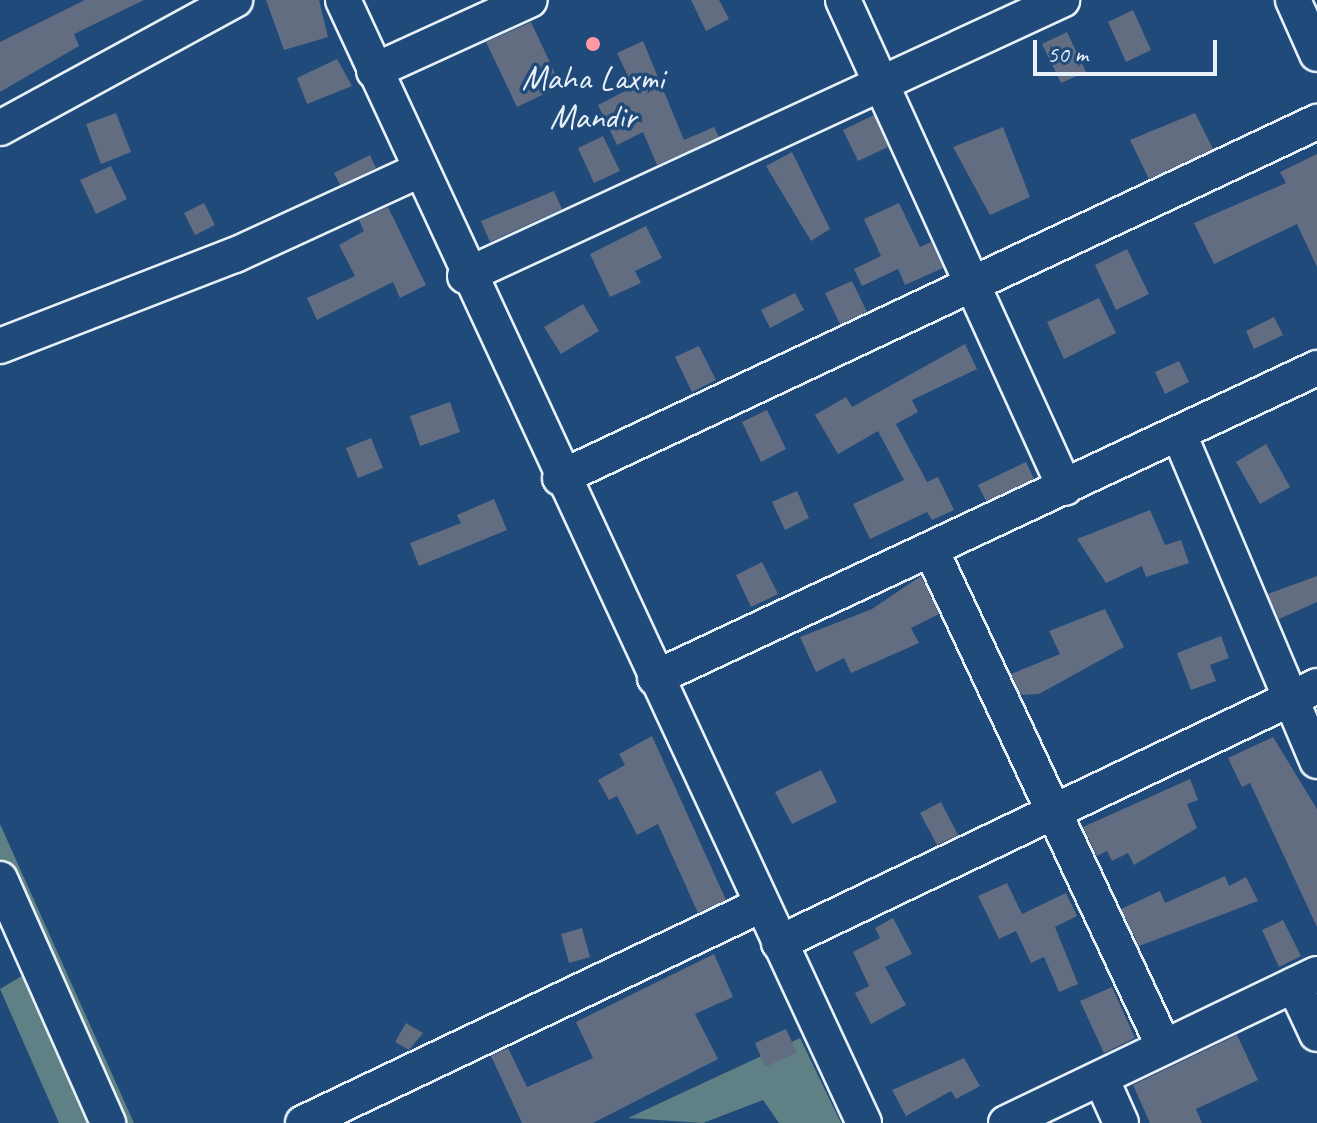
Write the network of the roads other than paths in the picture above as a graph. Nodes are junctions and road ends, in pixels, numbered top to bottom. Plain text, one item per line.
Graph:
1 (235, 0) edge
2 (343, 0) edge
3 (530, 0) edge
4 (843, 0) edge
5 (1062, 0) edge
6 (1293, 0) edge
7 (1317, 54) edge
8 (374, 71) junction
9 (883, 88) junction
10 (1317, 122) edge
11 (0, 128) edge
12 (418, 171) junction
13 (465, 276) junction
14 (974, 288) junction
15 (0, 346) edge
16 (1317, 368) edge
17 (1179, 434) junction
18 (560, 478) junction
19 (1065, 488) junction
20 (931, 550) junction
21 (655, 678) junction
22 (1303, 692) edge
23 (1317, 761) edge
24 (1050, 812) junction
25 (0, 879) edge
26 (761, 905) junction
27 (779, 943) junction
28 (1306, 979) edge
29 (1317, 1034) edge
30 (1164, 1047) junction
31 (1101, 1078) junction
32 (108, 1123) edge
33 (303, 1123) edge
34 (864, 1123) edge
35 (1006, 1123) edge
36 (1121, 1123) edge

1 - 11 street
2 - 8 street
3 - 8 street
4 - 9 street
5 - 9 street
6 - 7 street
8 - 12 street
9 - 13 street
9 - 14 street
10 - 14 street
12 - 13 street
12 - 15 street
13 - 18 street
14 - 18 street
14 - 19 street
16 - 17 street
17 - 19 street
17 - 22 street
18 - 21 street
19 - 20 street
20 - 21 street
20 - 24 street
21 - 26 street
22 - 23 street
22 - 24 street
24 - 27 street
24 - 30 street
25 - 32 street
26 - 27 street
26 - 33 street
27 - 34 street
28 - 29 street
28 - 30 street
30 - 31 street
31 - 35 street
31 - 36 street

